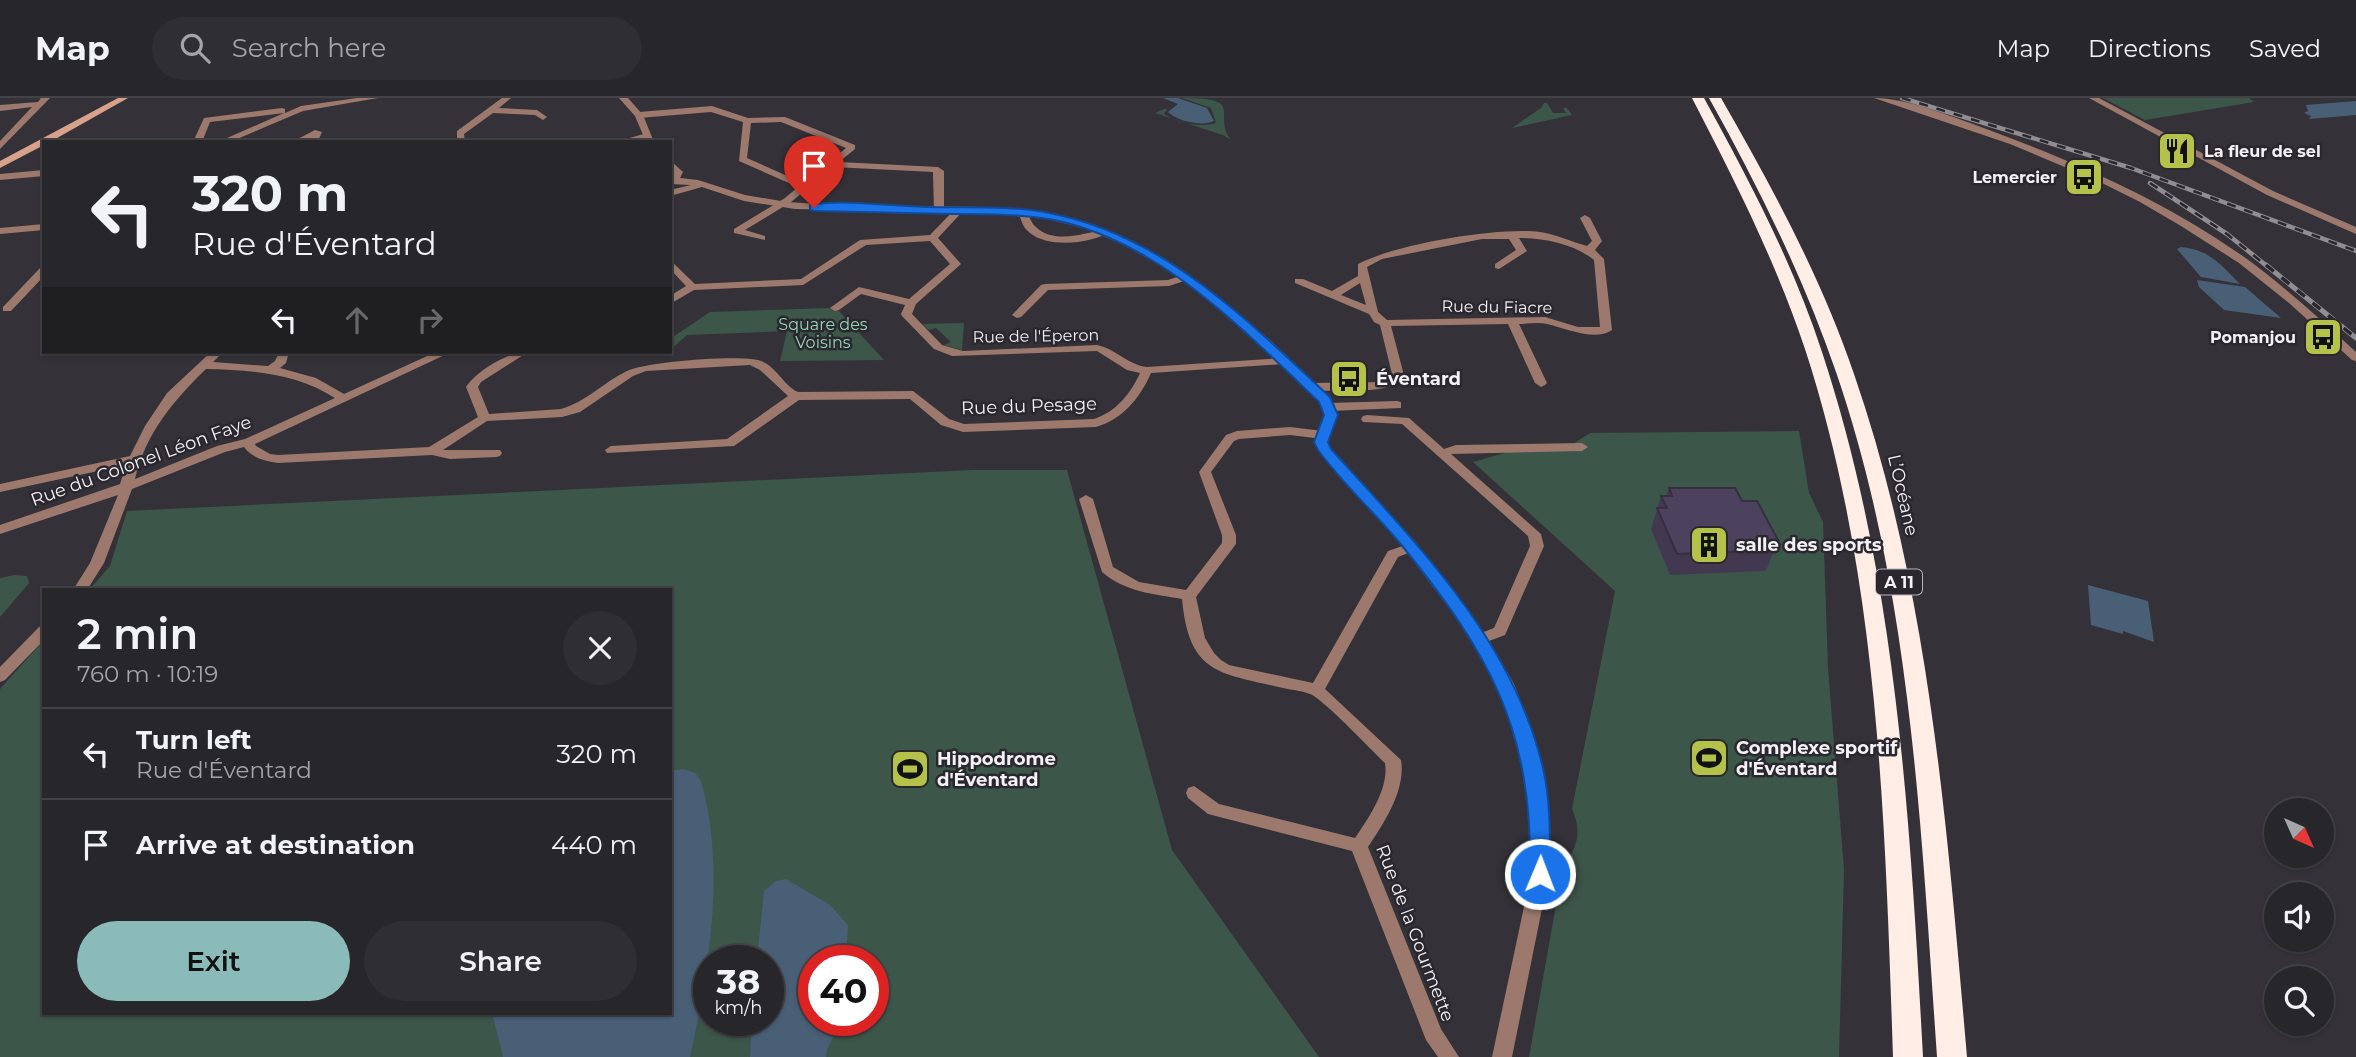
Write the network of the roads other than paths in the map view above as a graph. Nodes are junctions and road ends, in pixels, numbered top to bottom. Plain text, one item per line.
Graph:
1 (111, 98) edge
2 (124, 98) edge
3 (374, 98) edge
4 (507, 98) edge
5 (623, 98) edge
6 (718, 98) edge
7 (1698, 98) edge
8 (1715, 98) edge
9 (1878, 98) edge
10 (2093, 98) edge
11 (43, 101) edge
12 (0, 108) edge
13 (301, 109) junction
14 (712, 109) junction
15 (491, 110) junction
16 (639, 115) junction
17 (543, 117) dead end
18 (747, 121) junction
19 (1724, 129) junction
20 (649, 139) edge
21 (43, 140) edge
22 (198, 140) edge
23 (227, 140) edge
24 (461, 140) edge
25 (42, 141) edge
26 (0, 146) edge
27 (1, 162) edge
28 (672, 165) edge
29 (834, 165) junction
30 (42, 173) edge
31 (0, 177) edge
32 (673, 180) edge
33 (689, 185) junction
34 (805, 187) junction
35 (672, 192) edge
36 (780, 204) junction
37 (939, 211) junction
38 (958, 211) junction
39 (1024, 214) junction
40 (1585, 218) dead end
41 (42, 227) edge
42 (0, 231) edge
43 (2356, 231) edge
44 (1104, 232) junction
45 (1512, 234) junction
46 (761, 238) dead end
47 (933, 238) junction
48 (1588, 250) junction
49 (672, 265) edge
50 (1499, 266) dead end
51 (42, 273) edge
52 (1186, 277) junction
53 (1363, 277) junction
54 (1299, 281) dead end
55 (692, 287) junction
56 (1334, 295) junction
57 (672, 300) edge
58 (911, 303) junction
59 (835, 308) dead end
60 (8, 309) dead end
61 (1373, 312) junction
62 (1017, 315) dead end
63 (1512, 321) junction
64 (1385, 323) junction
65 (215, 354) edge
66 (283, 354) edge
67 (441, 354) edge
68 (519, 354) edge
69 (2356, 358) edge
70 (1283, 361) junction
71 (204, 365) junction
72 (272, 369) junction
73 (1147, 370) junction
74 (1541, 383) dead end
75 (1388, 385) junction
76 (1312, 387) junction
77 (796, 396) junction
78 (344, 399) junction
79 (1397, 405) junction
80 (1330, 407) junction
81 (485, 418) junction
82 (1367, 419) dead end
83 (1405, 421) junction
84 (1323, 435) junction
85 (249, 442) junction
86 (1582, 447) dead end
87 (611, 450) dead end
88 (432, 451) junction
89 (496, 453) dead end
90 (1442, 453) junction
91 (134, 459) junction
92 (127, 486) junction
93 (0, 488) edge
94 (1086, 499) dead end
95 (0, 530) edge
96 (1411, 547) junction
97 (81, 588) edge
98 (1189, 596) junction
99 (42, 633) edge
100 (1481, 639) junction
101 (0, 676) edge
102 (1317, 690) junction
103 (1194, 793) dead end
104 (1359, 846) junction
105 (1449, 1057) edge
106 (1502, 1057) edge
107 (1908, 1057) edge
108 (1952, 1057) edge

1 - 27 main road
2 - 21 main road
3 - 13 street
4 - 15 street
5 - 16 street
6 - 14 street
7 - 19 highway, L’Océane / A 11
8 - 19 highway, L’Océane / A 11
9 - 69 street
10 - 43 street
11 - 12 street
11 - 26 street
13 - 22 street
13 - 23 street
14 - 16 street
14 - 18 street
15 - 17 street
15 - 24 street
16 - 20 street
18 - 29 street
18 - 34 street
19 - 107 highway, L’Océane / A 11
19 - 108 highway, L’Océane / A 11
25 - 27 main road
28 - 32 street
29 - 34 street
29 - 37 street
30 - 31 street
32 - 33 street
33 - 35 street
33 - 36 street
34 - 36 street
36 - 37 street
36 - 46 street
37 - 38 street
38 - 39 street
38 - 47 street
39 - 44 street
39 - 44 street
40 - 48 street, Rue du Fiacre
41 - 42 street
44 - 52 street
45 - 48 street
45 - 50 street
45 - 53 street
47 - 55 street
47 - 58 street
48 - 63 street, Rue du Fiacre
49 - 55 street
51 - 60 street
52 - 62 street
52 - 70 street
53 - 56 street
53 - 61 street
54 - 56 street
55 - 57 street
56 - 61 street
58 - 59 street
58 - 73 street, Rue de l'Éperon
61 - 64 street
63 - 64 street, Rue du Fiacre
63 - 74 street
64 - 75 street
65 - 71 street
66 - 72 street
67 - 78 street, Rue du Colonel Léon Faye
68 - 81 street
70 - 73 street, Rue de l'Éperon
70 - 76 street
71 - 72 street
71 - 91 street
72 - 78 street
73 - 77 street, Rue du Pesage
75 - 76 street
75 - 79 street
76 - 80 street
77 - 81 street
77 - 87 street
78 - 85 street, Rue du Colonel Léon Faye
79 - 80 street
79 - 83 street
80 - 84 street
81 - 88 street
82 - 83 street
83 - 90 street
84 - 96 street
84 - 98 street
85 - 88 street
85 - 92 street, Rue du Colonel Léon Faye
86 - 90 street
88 - 89 street
90 - 100 street
91 - 92 street
91 - 93 street
92 - 95 street, Rue du Colonel Léon Faye
92 - 97 street
94 - 98 street
96 - 100 street
96 - 102 street
98 - 102 street, Rue de la Gourmette
99 - 101 street
100 - 106 street
102 - 104 street, Rue de la Gourmette
103 - 104 street
104 - 105 street, Rue de la Gourmette

